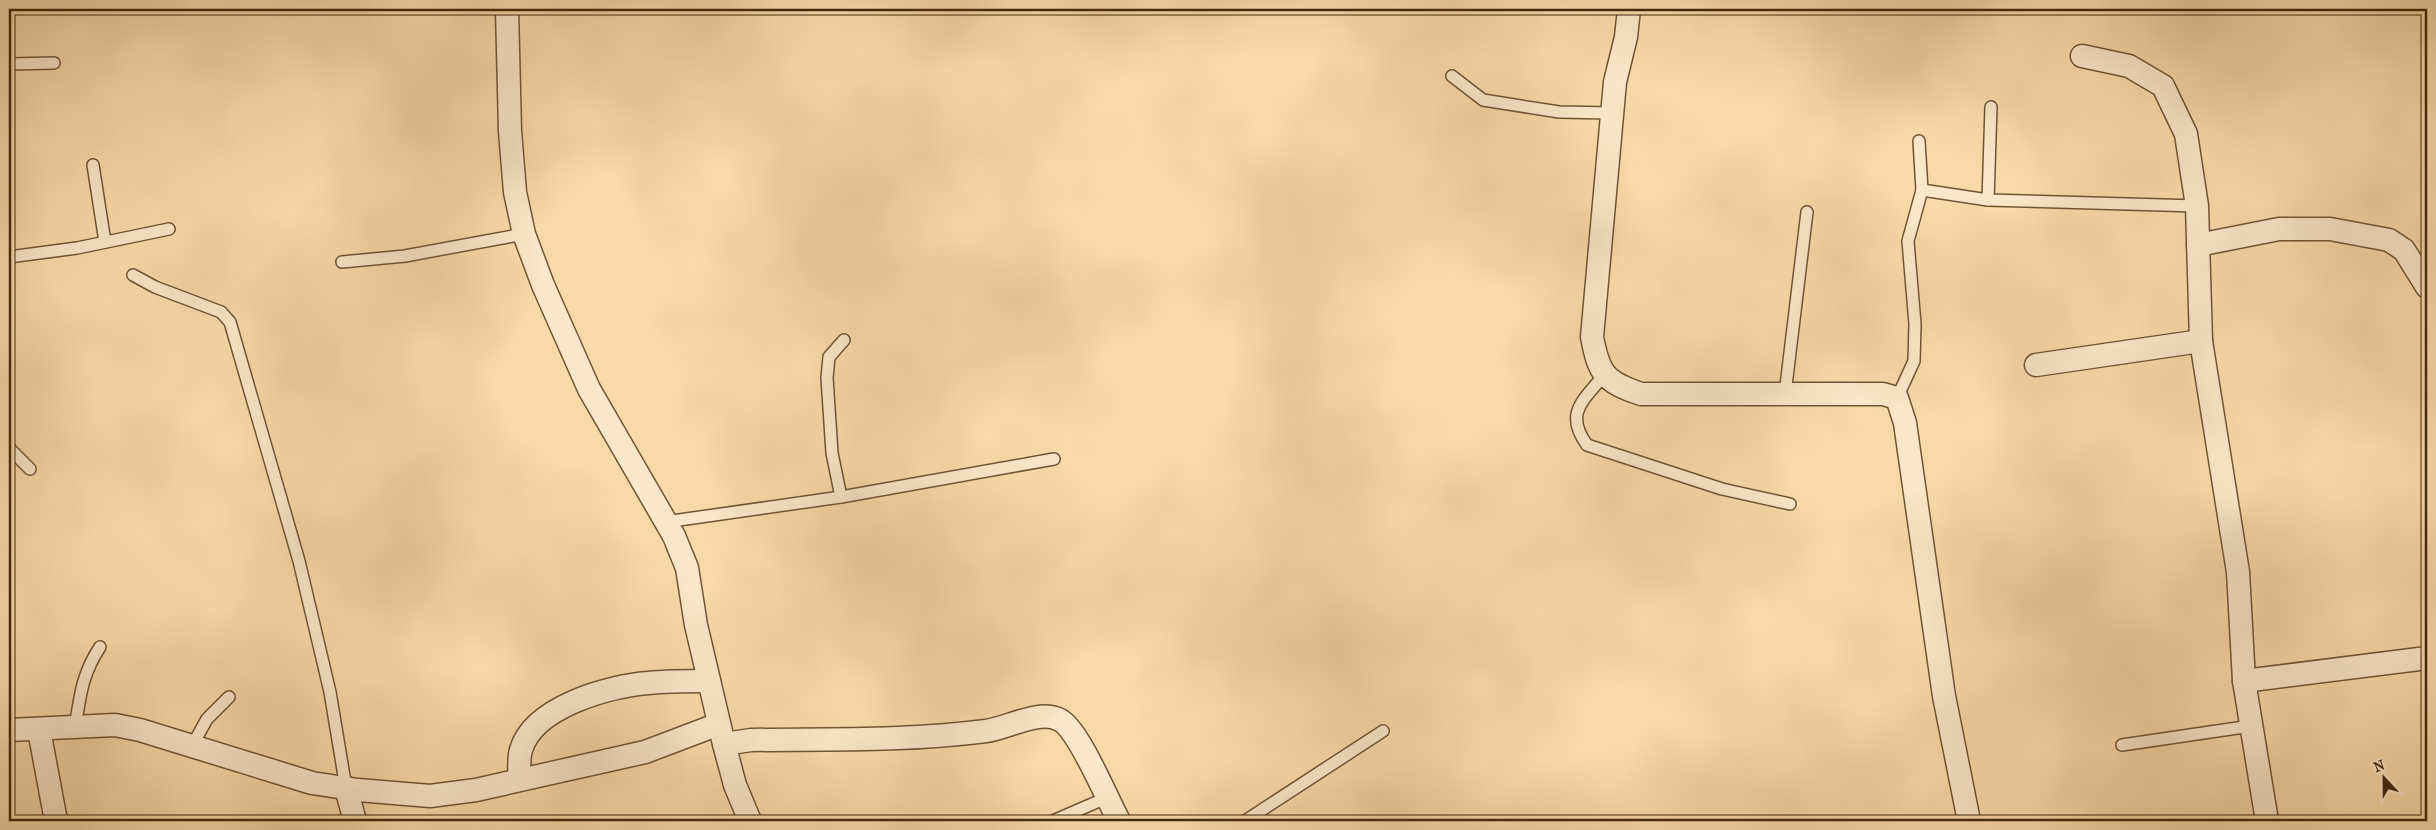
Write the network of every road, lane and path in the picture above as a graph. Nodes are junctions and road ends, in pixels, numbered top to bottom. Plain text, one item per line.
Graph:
1 (507, 9) edge
2 (1629, 9) edge
3 (2082, 56) dead end
4 (54, 63) dead end
5 (9, 64) edge
6 (1452, 76) dead end
7 (1991, 107) dead end
8 (1612, 113) junction
9 (1919, 141) dead end
10 (93, 165) dead end
11 (1922, 190) junction
12 (1988, 200) junction
13 (2197, 206) junction
14 (1807, 212) dead end
15 (169, 229) dead end
16 (524, 234) junction
17 (105, 242) junction
18 (2198, 244) junction
19 (9, 257) edge
20 (342, 262) dead end
21 (133, 275) dead end
22 (2427, 288) edge
23 (844, 340) dead end
24 (2201, 341) junction
25 (2036, 365) dead end
26 (1604, 375) junction
27 (1785, 394) junction
28 (1897, 398) junction
29 (9, 448) edge
30 (1054, 459) dead end
31 (30, 469) dead end
32 (841, 497) junction
33 (1790, 504) dead end
34 (665, 522) junction
35 (100, 647) dead end
36 (2427, 658) edge
37 (709, 681) junction
38 (2244, 681) junction
39 (228, 697) dead end
40 (2251, 726) junction
41 (76, 728) junction
42 (9, 730) edge
43 (39, 730) junction
44 (1383, 731) dead end
45 (722, 734) junction
46 (2122, 745) dead end
47 (192, 746) junction
48 (520, 780) junction
49 (346, 788) junction
50 (1106, 798) junction
51 (56, 821) edge
52 (355, 821) edge
53 (750, 821) edge
54 (1053, 821) edge
55 (1119, 821) edge
56 (1245, 821) edge
57 (1969, 821) edge
58 (2267, 821) edge

1 - 16 street
2 - 8 street
3 - 13 street
4 - 5 lane
6 - 8 lane
7 - 12 lane
8 - 26 street
9 - 11 lane
10 - 17 lane
11 - 12 lane
11 - 28 lane
12 - 13 lane
13 - 18 street
14 - 27 lane
15 - 17 lane
16 - 20 lane
16 - 34 street
17 - 19 lane
18 - 22 street
18 - 24 street
21 - 49 lane
23 - 32 lane
24 - 25 street
24 - 38 street
26 - 27 street
26 - 33 lane
27 - 28 street
28 - 57 street
29 - 31 lane
30 - 32 lane
32 - 34 lane
34 - 37 street
35 - 41 lane
36 - 38 street
37 - 45 street
37 - 48 street
38 - 40 street
39 - 47 lane
40 - 46 lane
40 - 58 street
41 - 43 street
41 - 47 street
42 - 43 street
43 - 51 street
44 - 56 lane
45 - 48 street
45 - 50 street
45 - 53 street
47 - 49 street
48 - 49 street
49 - 52 street
50 - 54 lane
50 - 55 street

